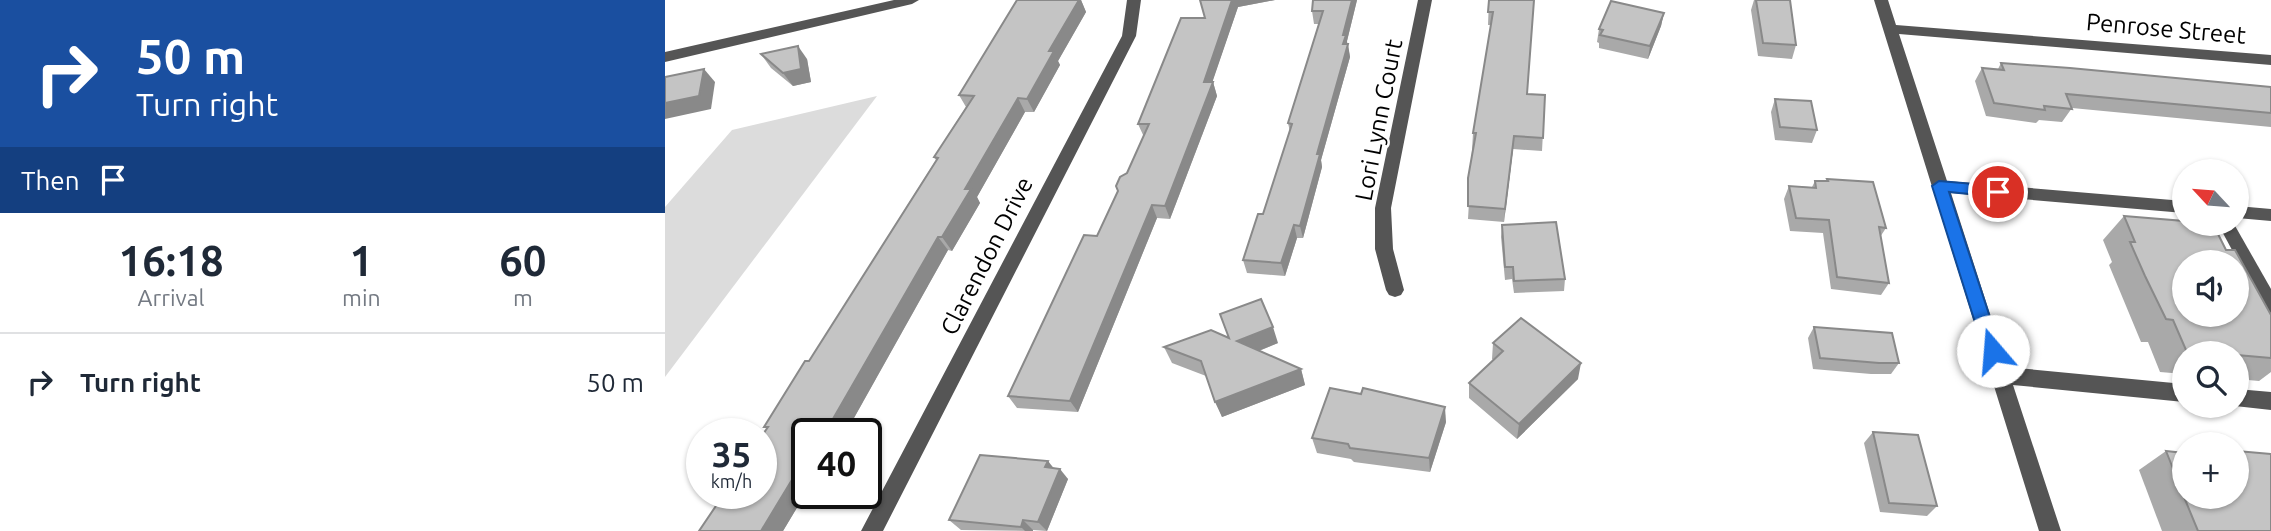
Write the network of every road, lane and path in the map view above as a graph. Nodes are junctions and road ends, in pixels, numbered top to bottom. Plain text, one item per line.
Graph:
1 (912, 0) edge
2 (1134, 0) edge
3 (1425, 0) edge
4 (1881, 0) edge
5 (1890, 29) junction
6 (665, 57) edge
7 (2271, 60) edge
8 (1939, 186) junction
9 (2172, 206) edge
10 (2249, 213) edge
11 (2271, 215) edge
12 (2232, 236) edge
13 (1395, 290) dead end
14 (2271, 306) edge
15 (2000, 375) junction
16 (2172, 392) edge
17 (2249, 399) edge
18 (2271, 401) edge
19 (872, 531) edge
20 (2050, 531) edge

1 - 6 street
2 - 19 street, Clarendon Drive
3 - 13 street, Lori Lynn Court
4 - 5 street
5 - 7 street, Penrose Street
5 - 8 street
8 - 9 street
8 - 15 street
10 - 11 street
12 - 14 street
15 - 16 street
15 - 20 street
17 - 18 street

